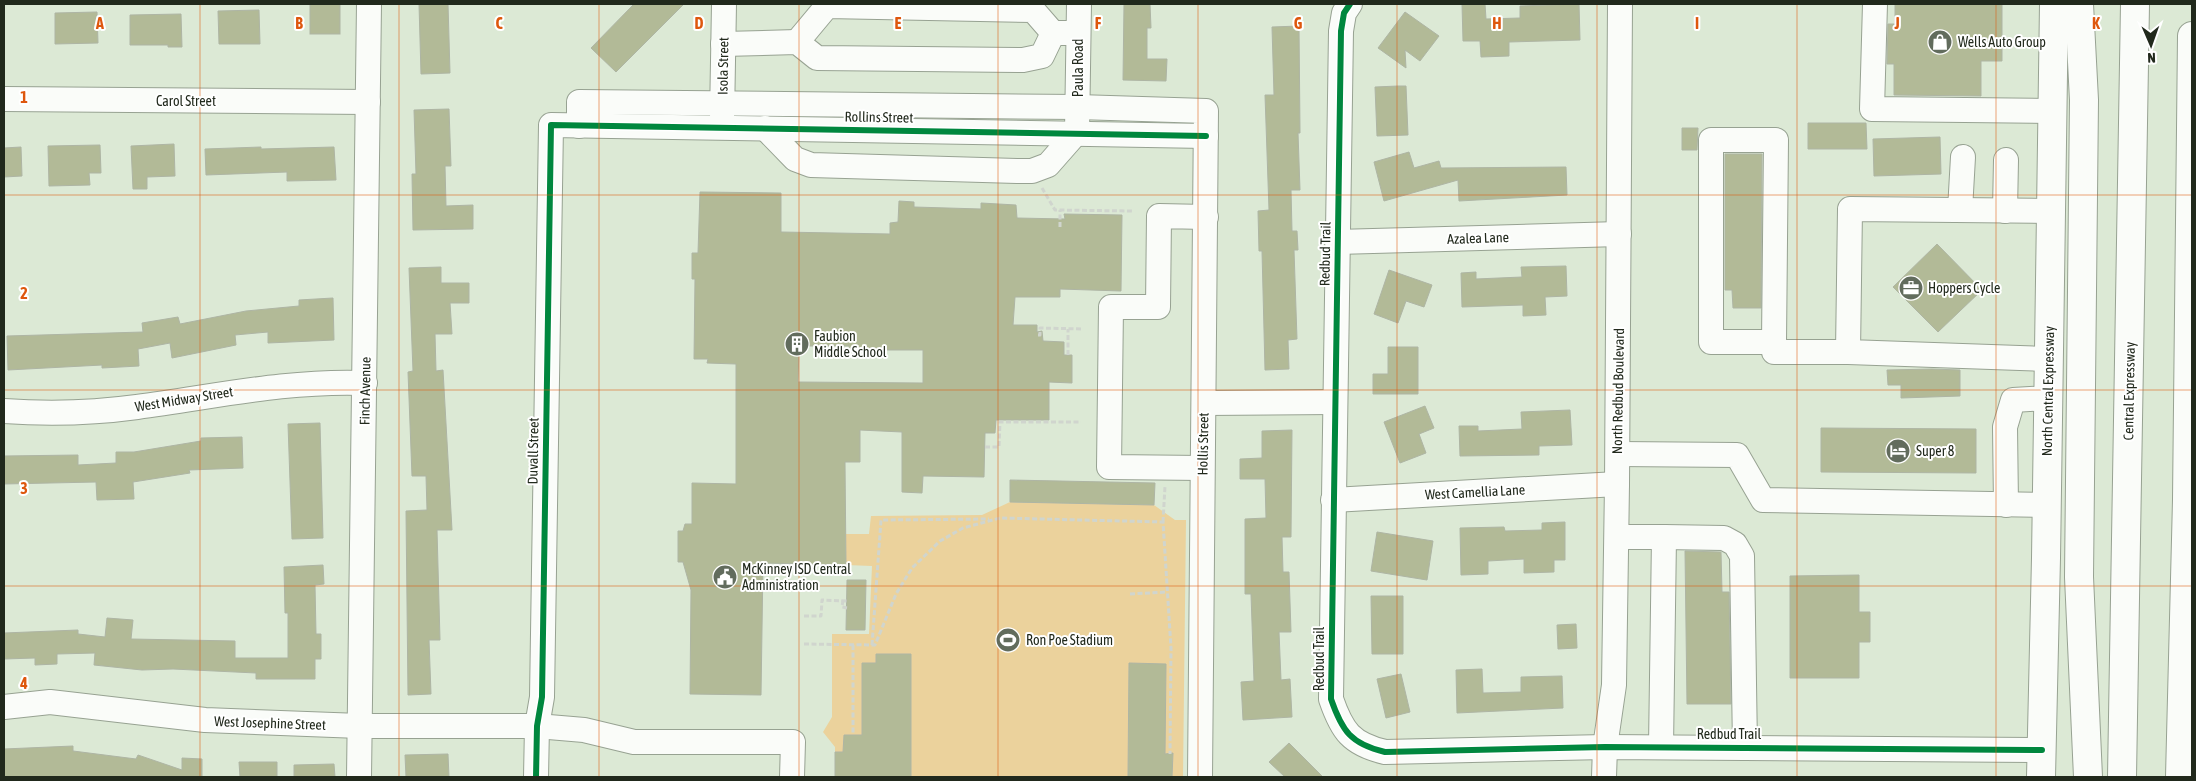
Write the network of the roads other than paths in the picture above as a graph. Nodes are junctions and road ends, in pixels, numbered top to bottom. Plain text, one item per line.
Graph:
1 (369, 4) edge
2 (724, 4) edge
3 (1079, 4) edge
4 (1350, 4) edge
5 (1620, 4) edge
6 (1875, 4) edge
7 (2054, 4) edge
8 (2079, 4) edge
9 (2135, 4) edge
10 (1053, 33) junction
11 (1078, 33) junction
12 (2192, 36) edge
13 (797, 42) junction
14 (723, 44) junction
15 (4, 99) edge
16 (368, 102) junction
17 (722, 102) junction
18 (1078, 107) junction
19 (1206, 111) joint
20 (2052, 111) junction
21 (551, 126) joint
22 (579, 126) junction
23 (722, 127) junction
24 (765, 128) junction
25 (1077, 132) junction
26 (1206, 136) junction
27 (1963, 157) dead end
28 (2006, 160) dead end
29 (1960, 210) junction
30 (2005, 210) junction
31 (2050, 211) junction
32 (1206, 217) junction
33 (1620, 234) junction
34 (1337, 242) junction
35 (1774, 342) junction
36 (1848, 352) junction
37 (2048, 359) junction
38 (365, 383) junction
39 (2048, 398) junction
40 (1335, 402) junction
41 (1204, 403) junction
42 (4, 411) edge
43 (1618, 454) junction
44 (1202, 468) junction
45 (1617, 484) junction
46 (1333, 500) junction
47 (2006, 505) junction
48 (2046, 505) junction
49 (1616, 537) junction
50 (1664, 537) junction
51 (4, 707) edge
52 (360, 726) junction
53 (537, 726) junction
54 (1605, 747) junction
55 (1661, 747) junction
56 (1744, 747) junction
57 (2042, 750) junction
58 (359, 777) edge
59 (536, 777) edge
60 (792, 777) edge
61 (1200, 777) edge
62 (1604, 777) edge
63 (2041, 777) edge
64 (2088, 777) edge
65 (2122, 777) edge
66 (2180, 777) edge

1 - 16 street, Finch Avenue
2 - 14 street, Isola Street
3 - 11 street, Paula Road
4 - 34 street, Redbud Trail
5 - 33 street, North Redbud Boulevard
6 - 20 street
7 - 20 main road, North Central Expressway
8 - 64 main road
9 - 65 main road, Central Expressway
10 - 11 street
10 - 13 street
10 - 13 street
11 - 18 street, Paula Road
12 - 66 main road
13 - 14 street
14 - 17 street, Isola Street
15 - 16 street, Carol Street
16 - 38 street, Finch Avenue
17 - 18 street, Rollins Street
17 - 22 street, Rollins Street
17 - 23 street, Isola Street
18 - 19 street, Rollins Street
18 - 25 street, Paula Road
19 - 26 street, Hollis Street
20 - 31 main road, North Central Expressway
21 - 22 street, Rollins Street
21 - 53 street, Duvall Street
22 - 23 street, Rollins Street
23 - 24 street, Rollins Street
24 - 25 street, Rollins Street
24 - 25 street
25 - 26 street, Rollins Street
26 - 32 street, Hollis Street
27 - 29 street
28 - 30 street
29 - 30 street
29 - 36 street
30 - 31 street
31 - 37 main road, North Central Expressway
32 - 41 street, Hollis Street
32 - 44 street
33 - 34 street, Azalea Lane
33 - 43 street, North Redbud Boulevard
34 - 40 street, Redbud Trail
35 - 35 street
35 - 36 street
36 - 37 street
37 - 39 main road, North Central Expressway
38 - 42 street, West Midway Street
38 - 52 street, Finch Avenue
39 - 47 street
39 - 48 main road, North Central Expressway
40 - 41 street
40 - 46 street, Redbud Trail
41 - 44 street, Hollis Street
43 - 45 street, North Redbud Boulevard
43 - 47 street
44 - 61 street, Hollis Street
45 - 46 street, West Camellia Lane
45 - 49 street, North Redbud Boulevard
46 - 54 street, Redbud Trail
47 - 48 street
48 - 57 main road, North Central Expressway
49 - 50 street
49 - 54 street, North Redbud Boulevard
50 - 55 street
50 - 56 street
51 - 52 street, West Josephine Street
52 - 53 street, West Josephine Street
52 - 58 street, Finch Avenue
53 - 59 street, Duvall Street
53 - 60 street, West Josephine Street
54 - 55 street, Redbud Trail
54 - 62 street, North Redbud Boulevard
55 - 56 street, Redbud Trail
56 - 57 street, Redbud Trail
57 - 63 main road, North Central Expressway

